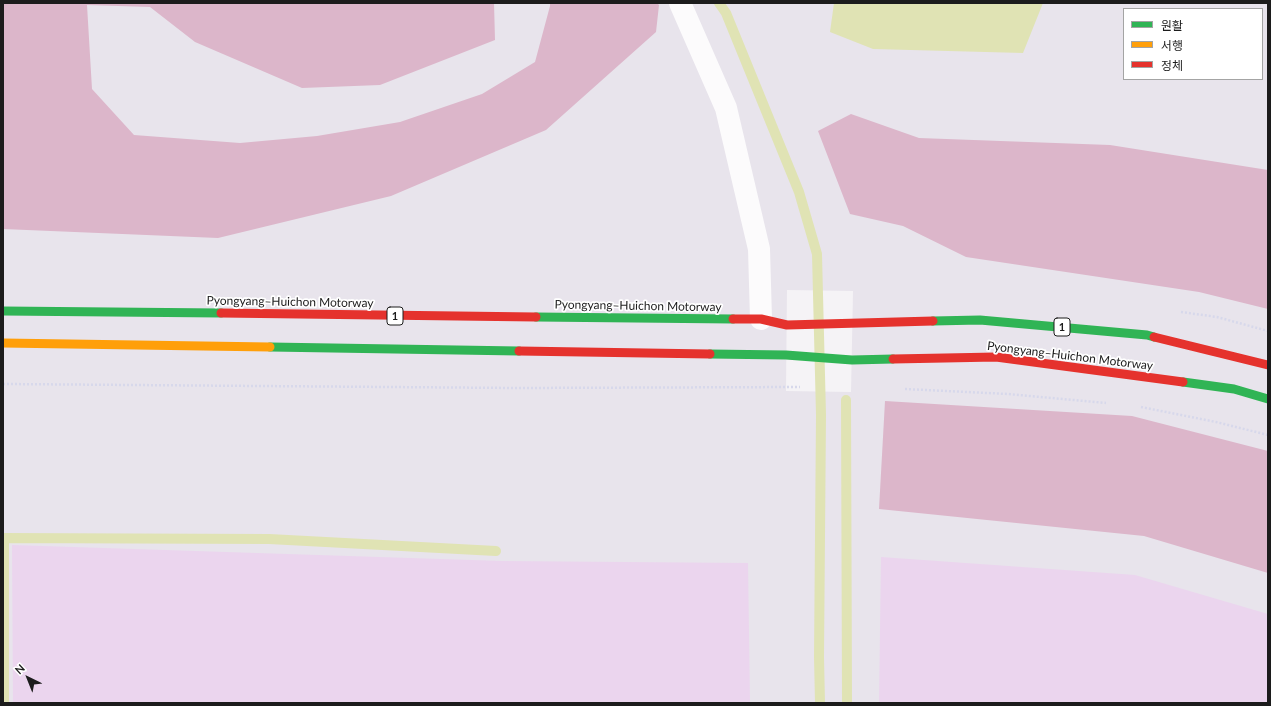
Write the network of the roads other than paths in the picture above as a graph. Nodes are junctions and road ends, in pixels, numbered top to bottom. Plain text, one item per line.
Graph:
1 (680, 3) edge
2 (3, 311) edge
3 (761, 319) junction
4 (3, 343) edge
5 (1268, 365) edge
6 (1268, 399) edge

1 - 3 street
2 - 3 highway, Pyongyang–Huichon Motorway / 1
3 - 5 highway, Pyongyang–Huichon Motorway / 1
4 - 6 highway, Pyongyang–Huichon Motorway

